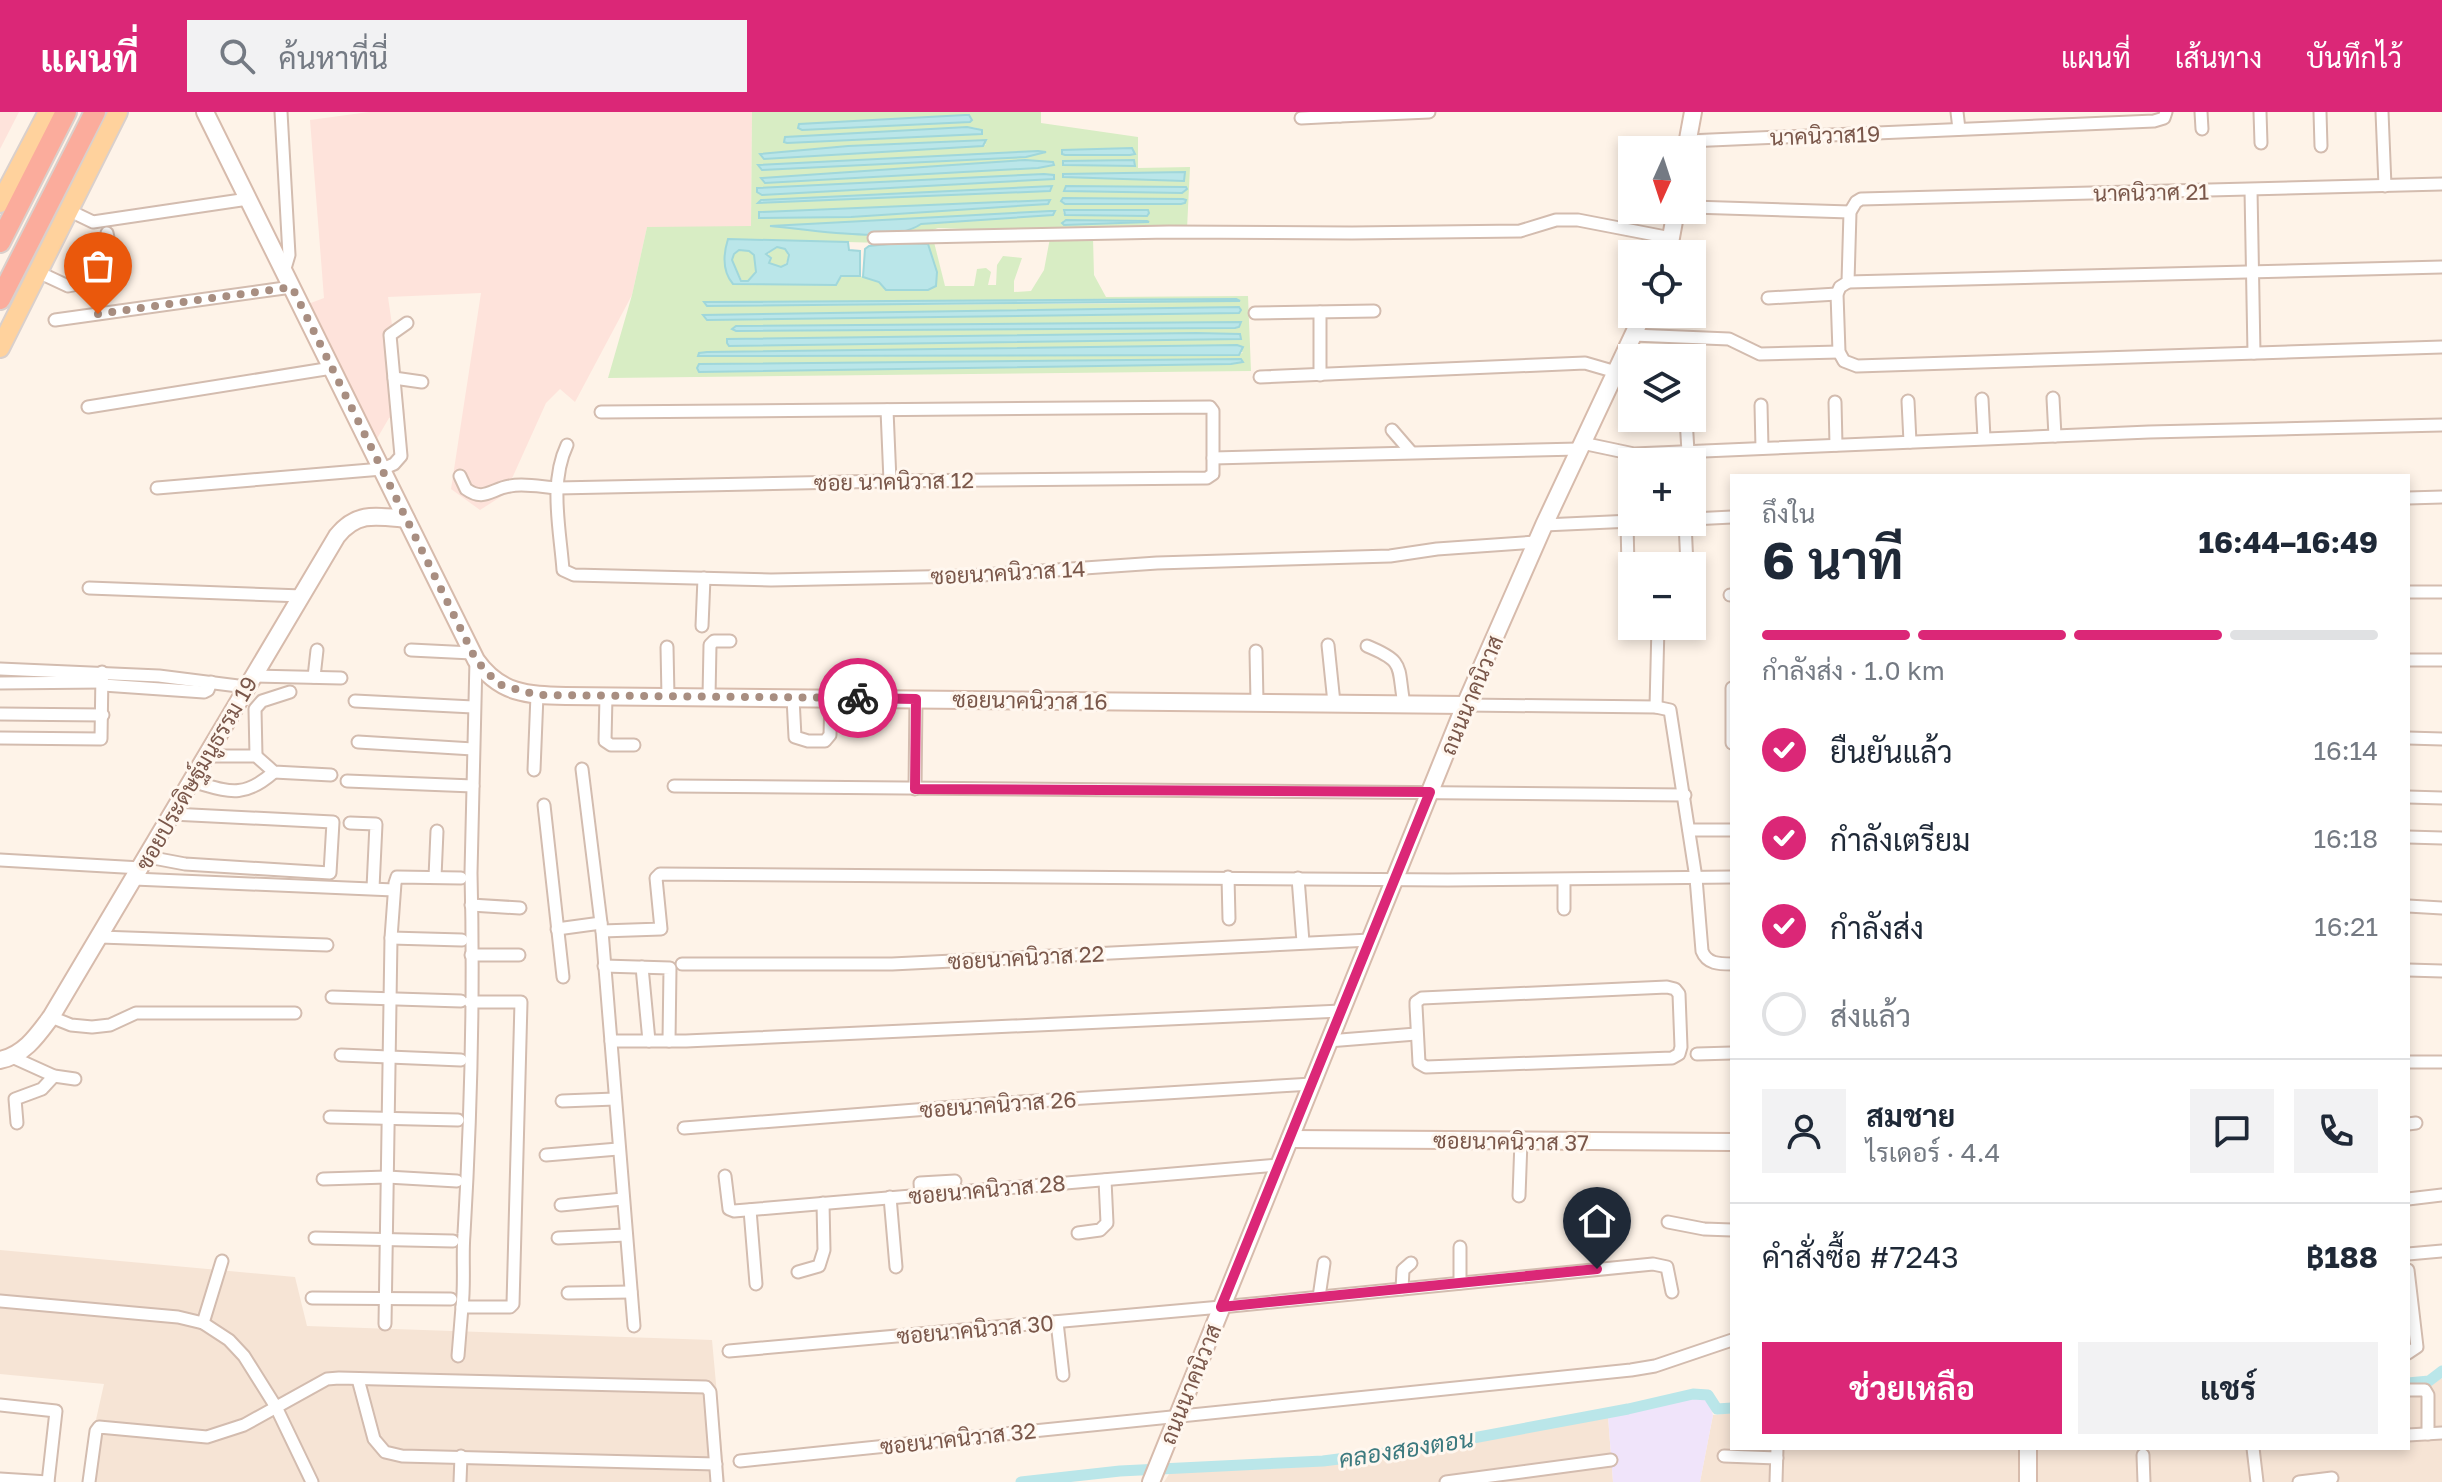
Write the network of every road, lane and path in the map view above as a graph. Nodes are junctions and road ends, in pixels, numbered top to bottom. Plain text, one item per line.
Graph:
1 (48, 112) edge
2 (66, 112) edge
3 (95, 112) edge
4 (118, 112) edge
5 (205, 112) edge
6 (281, 112) edge
7 (1429, 112) edge
8 (1693, 112) edge
9 (1957, 112) edge
10 (2166, 112) edge
11 (2201, 112) edge
12 (2260, 112) edge
13 (2320, 112) edge
14 (2382, 112) edge
15 (1340, 114) edge
16 (1301, 118) dead end
17 (1959, 129) junction
18 (2202, 129) dead end
19 (1689, 136) edge
20 (2261, 143) dead end
21 (1706, 145) edge
22 (2321, 146) dead end
23 (2442, 184) edge
24 (2385, 186) junction
25 (2251, 190) junction
26 (248, 199) junction
27 (0, 203) edge
28 (1706, 207) edge
29 (68, 210) junction
30 (1850, 212) junction
31 (107, 233) dead end
32 (874, 238) dead end
33 (1648, 240) edge
34 (0, 242) edge
35 (2442, 267) edge
36 (2254, 271) junction
37 (38, 272) junction
38 (288, 280) junction
39 (1848, 282) junction
40 (1837, 294) junction
41 (1768, 298) dead end
42 (0, 299) edge
43 (1374, 311) dead end
44 (1320, 312) junction
45 (1255, 313) dead end
46 (55, 320) dead end
47 (407, 323) dead end
48 (1636, 328) edge
49 (1633, 335) junction
50 (2442, 347) edge
51 (0, 348) edge
52 (1839, 352) junction
53 (2254, 353) junction
54 (332, 368) junction
55 (1616, 372) junction
56 (1320, 375) junction
57 (1260, 377) dead end
58 (394, 378) junction
59 (422, 382) dead end
60 (2053, 398) dead end
61 (1982, 399) dead end
62 (1908, 401) dead end
63 (1835, 402) dead end
64 (1761, 405) dead end
65 (88, 407) dead end
66 (887, 410) junction
67 (601, 412) dead end
68 (2442, 425) edge
69 (1392, 430) dead end
70 (2055, 436) junction
71 (1984, 438) junction
72 (1910, 442) junction
73 (567, 445) dead end
74 (1836, 445) junction
75 (1581, 446) junction
76 (1762, 448) junction
77 (1706, 451) edge
78 (1411, 452) junction
79 (1618, 452) edge
80 (1213, 458) junction
81 (382, 469) junction
82 (460, 476) dead end
83 (890, 481) junction
84 (157, 488) dead end
85 (557, 488) junction
86 (2442, 497) edge
87 (2410, 498) edge
88 (1730, 517) edge
89 (1706, 518) edge
90 (406, 519) junction
91 (1618, 522) edge
92 (1544, 525) junction
93 (1536, 542) junction
94 (704, 578) junction
95 (89, 588) dead end
96 (2410, 592) edge
97 (2442, 592) edge
98 (302, 596) junction
99 (702, 626) dead end
100 (1658, 640) edge
101 (730, 641) dead end
102 (1328, 645) dead end
103 (1367, 646) dead end
104 (667, 647) dead end
105 (317, 650) dead end
106 (411, 650) dead end
107 (1256, 651) dead end
108 (474, 657) junction
109 (2410, 660) edge
110 (2442, 660) edge
111 (0, 669) edge
112 (314, 677) junction
113 (341, 678) dead end
114 (102, 680) junction
115 (250, 681) junction
116 (0, 683) edge
117 (290, 692) dead end
118 (537, 695) junction
119 (606, 696) junction
120 (668, 697) junction
121 (709, 697) junction
122 (793, 698) junction
123 (831, 698) junction
124 (916, 699) junction
125 (355, 701) dead end
126 (1257, 702) junction
127 (1334, 703) junction
128 (1404, 704) junction
129 (1465, 705) junction
130 (473, 707) junction
131 (1660, 707) junction
132 (0, 714) edge
133 (103, 715) junction
134 (0, 738) edge
135 (2410, 738) edge
136 (2442, 739) edge
137 (358, 742) dead end
138 (634, 745) dead end
139 (473, 749) junction
140 (205, 756) junction
141 (256, 756) junction
142 (582, 769) dead end
143 (534, 770) dead end
144 (274, 772) junction
145 (331, 775) dead end
146 (191, 781) junction
147 (347, 781) dead end
148 (473, 786) junction
149 (674, 786) dead end
150 (915, 789) junction
151 (1430, 792) junction
152 (1685, 795) junction
153 (2410, 797) edge
154 (2442, 798) edge
155 (544, 805) dead end
156 (172, 814) junction
157 (350, 823) dead end
158 (1689, 830) junction
159 (1730, 830) edge
160 (437, 831) dead end
161 (2410, 837) edge
162 (2442, 838) edge
163 (0, 860) edge
164 (141, 868) junction
165 (435, 877) junction
166 (1228, 877) junction
167 (1730, 877) edge
168 (461, 878) dead end
169 (1298, 878) junction
170 (1696, 878) junction
171 (1395, 879) junction
172 (1564, 880) junction
173 (373, 888) junction
174 (394, 890) junction
175 (471, 905) junction
176 (2410, 906) edge
177 (520, 908) dead end
178 (2442, 908) edge
179 (1564, 909) dead end
180 (1229, 919) dead end
181 (601, 927) junction
182 (557, 929) junction
183 (100, 937) junction
184 (391, 938) junction
185 (462, 940) dead end
186 (1370, 940) junction
187 (1303, 942) junction
188 (327, 945) dead end
189 (471, 955) junction
190 (519, 955) dead end
191 (1730, 964) edge
192 (604, 966) junction
193 (676, 966) junction
194 (642, 967) junction
195 (2410, 970) edge
196 (2442, 971) edge
197 (563, 977) dead end
198 (332, 997) dead end
199 (390, 997) junction
200 (466, 1002) junction
201 (1341, 1011) junction
202 (295, 1013) dead end
203 (51, 1017) junction
204 (1416, 1034) junction
205 (611, 1041) junction
206 (649, 1041) junction
207 (669, 1041) junction
208 (1328, 1041) junction
209 (1730, 1053) edge
210 (1697, 1054) dead end
211 (341, 1055) dead end
212 (389, 1057) junction
213 (6, 1059) edge
214 (461, 1060) dead end
215 (2410, 1062) edge
216 (2442, 1062) edge
217 (54, 1076) junction
218 (75, 1079) dead end
219 (1312, 1084) junction
220 (615, 1099) junction
221 (562, 1101) dead end
222 (330, 1117) dead end
223 (388, 1118) junction
224 (458, 1120) dead end
225 (17, 1123) dead end
226 (684, 1128) dead end
227 (1290, 1139) junction
228 (1521, 1141) junction
229 (1730, 1142) edge
230 (618, 1149) junction
231 (546, 1155) dead end
232 (1279, 1165) junction
233 (725, 1176) dead end
234 (387, 1177) junction
235 (323, 1179) dead end
236 (1105, 1180) junction
237 (457, 1181) dead end
238 (955, 1181) dead end
239 (921, 1195) junction
240 (2442, 1195) edge
241 (1519, 1196) dead end
242 (890, 1197) junction
243 (623, 1199) junction
244 (2410, 1199) edge
245 (823, 1203) junction
246 (561, 1205) dead end
247 (750, 1210) junction
248 (1668, 1222) dead end
249 (1730, 1230) edge
250 (1078, 1233) dead end
251 (626, 1235) junction
252 (315, 1238) dead end
253 (558, 1238) dead end
254 (387, 1239) junction
255 (453, 1241) dead end
256 (1460, 1247) dead end
257 (2442, 1251) edge
258 (2410, 1254) edge
259 (222, 1261) dead end
260 (1324, 1263) dead end
261 (1411, 1263) dead end
262 (896, 1267) dead end
263 (798, 1272) dead end
264 (1460, 1283) junction
265 (756, 1284) dead end
266 (2410, 1287) edge
267 (1402, 1289) junction
268 (631, 1292) junction
269 (1672, 1292) dead end
270 (568, 1293) dead end
271 (1319, 1297) junction
272 (312, 1298) dead end
273 (385, 1299) junction
274 (451, 1299) dead end
275 (0, 1301) edge
276 (462, 1307) junction
277 (1221, 1307) junction
278 (1057, 1322) junction
279 (203, 1323) junction
280 (385, 1324) dead end
281 (634, 1326) dead end
282 (1730, 1341) edge
283 (729, 1351) dead end
284 (2410, 1352) edge
285 (458, 1356) dead end
286 (1063, 1375) dead end
287 (358, 1379) junction
288 (2410, 1390) edge
289 (0, 1405) edge
290 (276, 1407) junction
291 (1177, 1417) junction
292 (2442, 1433) edge
293 (2428, 1434) junction
294 (2410, 1435) edge
295 (2028, 1450) edge
296 (2253, 1450) edge
297 (1777, 1453) edge
298 (2143, 1455) dead end
299 (461, 1456) junction
300 (1724, 1456) dead end
301 (1611, 1460) dead end
302 (740, 1461) dead end
303 (716, 1464) junction
304 (2332, 1478) dead end
305 (0, 1479) edge
306 (1151, 1481) edge
307 (48, 1482) edge
308 (89, 1482) edge
309 (312, 1482) edge
310 (460, 1482) edge
311 (717, 1482) edge
312 (1446, 1482) edge
313 (1776, 1482) edge
314 (2028, 1482) edge
315 (2144, 1482) edge
316 (2257, 1482) edge
317 (2299, 1482) edge

1 - 27 main road
2 - 34 highway
3 - 42 highway
4 - 29 main road
5 - 26 street, ซอยนาคนิวาส 16
6 - 38 street
7 - 15 street
8 - 19 street
9 - 17 street
10 - 17 street, นาคนิวาส19
11 - 18 street
12 - 20 street
13 - 22 street
14 - 24 street
15 - 16 street
17 - 21 street, นาคนิวาส19
23 - 24 street, นาคนิวาศ 21
24 - 25 street, นาคนิวาศ 21
25 - 30 street, นาคนิวาศ 21
25 - 36 street
26 - 29 street
26 - 38 street, ซอยนาคนิวาส 16
28 - 30 street
29 - 37 main road
30 - 39 street
31 - 37 street
32 - 33 street
35 - 36 street
36 - 39 street
36 - 53 street
37 - 51 main road
38 - 46 street
38 - 54 street, ซอยนาคนิวาส 16
39 - 40 street
40 - 41 street
40 - 52 street
43 - 44 street
44 - 45 street
44 - 56 street
47 - 58 street
48 - 49 street, ถนนนาคนิวาส
49 - 52 street
49 - 55 street, ถนนนาคนิวาส
50 - 53 street
52 - 53 street
54 - 65 street
54 - 81 street, ซอยนาคนิวาส 16
55 - 56 street
55 - 75 street, ถนนนาคนิวาส
56 - 57 street
58 - 59 street
58 - 81 street
60 - 70 street
61 - 71 street
62 - 72 street
63 - 74 street
64 - 76 street
66 - 67 street
66 - 80 street
66 - 83 street
68 - 70 street
69 - 78 street
70 - 71 street
71 - 72 street
72 - 74 street
73 - 85 street
74 - 76 street
75 - 78 street
75 - 79 street
75 - 92 street, ถนนนาคนิวาส
76 - 77 street
78 - 80 street
80 - 83 street, ซอย นาคนิวาส 12
81 - 84 street
81 - 90 street, ซอยนาคนิวาส 16
82 - 85 street, ซอย นาคนิวาส 12
83 - 85 street, ซอย นาคนิวาส 12
85 - 94 street, ซอยนาคนิวาส 14
86 - 87 street
88 - 89 street
90 - 98 street, ซอยประดิษฐ์มนูธรรม 19
90 - 108 street, ซอยนาคนิวาส 16
91 - 92 street
92 - 93 street, ถนนนาคนิวาส
93 - 94 street, ซอยนาคนิวาส 14
93 - 129 street, ถนนนาคนิวาส
94 - 99 street
95 - 98 street
96 - 97 street
98 - 115 street, ซอยประดิษฐ์มนูธรรม 19
100 - 131 street
101 - 121 street
102 - 127 street
103 - 128 street
104 - 120 street
105 - 112 street
106 - 108 street
107 - 126 street
108 - 118 street, ซอยนาคนิวาส 16
108 - 130 street
109 - 110 street
111 - 114 street
112 - 113 street
112 - 115 street
114 - 115 street
114 - 116 street
114 - 133 street
115 - 140 street, ซอยประดิษฐ์มนูธรรม 19
117 - 141 street
118 - 119 street, ซอยนาคนิวาส 16
118 - 143 street
119 - 120 street, ซอยนาคนิวาส 16
119 - 138 street
120 - 121 street, ซอยนาคนิวาส 16
121 - 122 street, ซอยนาคนิวาส 16
122 - 123 street, ซอยนาคนิวาส 16
122 - 123 street
123 - 124 street, ซอยนาคนิวาส 16
124 - 126 street, ซอยนาคนิวาส 16
124 - 150 street
125 - 130 street
126 - 127 street, ซอยนาคนิวาส 16
127 - 128 street, ซอยนาคนิวาส 16
128 - 129 street, ซอยนาคนิวาส 16
129 - 131 street
129 - 151 street, ถนนนาคนิวาส
130 - 139 street
131 - 152 street
132 - 133 street
133 - 134 street
135 - 136 street
137 - 139 street
139 - 148 street
140 - 141 street
140 - 146 street, ซอยประดิษฐ์มนูธรรม 19
141 - 144 street
142 - 181 street
144 - 145 street
144 - 146 street
146 - 156 street, ซอยประดิษฐ์มนูธรรม 19
147 - 148 street
148 - 175 street
149 - 150 street
150 - 151 street
151 - 152 street
151 - 171 street, ถนนนาคนิวาส
152 - 158 street
153 - 154 street
155 - 182 street
156 - 164 street, ซอยประดิษฐ์มนูธรรม 19
156 - 164 street
157 - 173 street
158 - 159 street
158 - 170 street
160 - 165 street
161 - 162 street
163 - 164 street
164 - 173 street
164 - 183 street, ซอยประดิษฐ์มนูธรรม 19
165 - 168 street
165 - 174 street
166 - 169 street
166 - 180 street
166 - 181 street
167 - 170 street
169 - 171 street
169 - 187 street
170 - 172 street
170 - 191 street
171 - 172 street
171 - 186 street, ถนนนาคนิวาส
172 - 179 street
173 - 174 street
174 - 184 street
175 - 177 street
175 - 189 street
176 - 178 street
181 - 182 street
181 - 192 street
182 - 197 street
183 - 188 street
183 - 203 street, ซอยประดิษฐ์มนูธรรม 19
184 - 185 street
184 - 199 street
186 - 187 street, ซอยนาคนิวาส 22
186 - 201 street, ถนนนาคนิวาส
187 - 193 street, ซอยนาคนิวาส 22
189 - 190 street
189 - 200 street
192 - 194 street, ซอยนาคนิวาส 22
192 - 205 street
193 - 194 street, ซอยนาคนิวาส 22
193 - 207 street
194 - 206 street
195 - 196 street
198 - 199 street
199 - 200 street
199 - 212 street
200 - 276 street
200 - 276 street
201 - 207 street
201 - 208 street, ถนนนาคนิวาส
202 - 203 street
203 - 213 street, ซอยประดิษฐ์มนูธรรม 19
204 - 204 street
204 - 208 street
205 - 206 street
205 - 220 street
206 - 207 street
208 - 219 street, ถนนนาคนิวาส
209 - 210 street
211 - 212 street
212 - 214 street
212 - 223 street
213 - 217 street
215 - 216 street
217 - 218 street
217 - 225 street
219 - 226 street, ซอยนาคนิวาส 26
219 - 227 street, ถนนนาคนิวาส
220 - 221 street
220 - 230 street
222 - 223 street
223 - 224 street
223 - 234 street
227 - 228 street, ซอยนาคนิวาส 37
227 - 232 street, ถนนนาคนิวาส
228 - 229 street, ซอยนาคนิวาส 37
228 - 241 street
230 - 231 street
230 - 243 street
232 - 236 street, ซอยนาคนิวาส 28
232 - 277 street, ถนนนาคนิวาส
233 - 247 street
234 - 235 street
234 - 237 street
234 - 254 street
236 - 239 street, ซอยนาคนิวาส 28
236 - 250 street
238 - 239 street
239 - 242 street, ซอยนาคนิวาส 28
240 - 244 street
242 - 245 street, ซอยนาคนิวาส 28
242 - 262 street
243 - 246 street
243 - 251 street
245 - 247 street, ซอยนาคนิวาส 28
245 - 263 street
247 - 265 street
248 - 249 street
251 - 253 street
251 - 268 street
252 - 254 street
254 - 255 street
254 - 273 street
256 - 264 street
257 - 258 street
259 - 279 street
260 - 271 street
261 - 267 street
264 - 267 street, ซอยนาคนิวาส 30
264 - 269 street, ซอยนาคนิวาส 30
266 - 284 street
267 - 271 street, ซอยนาคนิวาส 30
268 - 270 street
268 - 281 street
271 - 277 street, ซอยนาคนิวาส 30
272 - 273 street
273 - 274 street
273 - 280 street
275 - 279 street
276 - 285 street
277 - 278 street, ซอยนาคนิวาส 30
277 - 291 street, ถนนนาคนิวาส
278 - 283 street, ซอยนาคนิวาส 30
278 - 286 street
279 - 290 street
282 - 291 street, ซอยนาคนิวาส 32
287 - 290 street
287 - 299 street
287 - 303 street
288 - 293 street
289 - 307 street
290 - 308 street
290 - 309 street
291 - 302 street, ซอยนาคนิวาส 32
291 - 306 street, ถนนนาคนิวาส
292 - 293 street
293 - 294 street
295 - 314 street
296 - 316 street
297 - 300 street
297 - 313 street
298 - 315 street
299 - 303 street
299 - 310 street
301 - 312 street
303 - 311 street
304 - 317 street
305 - 307 street

